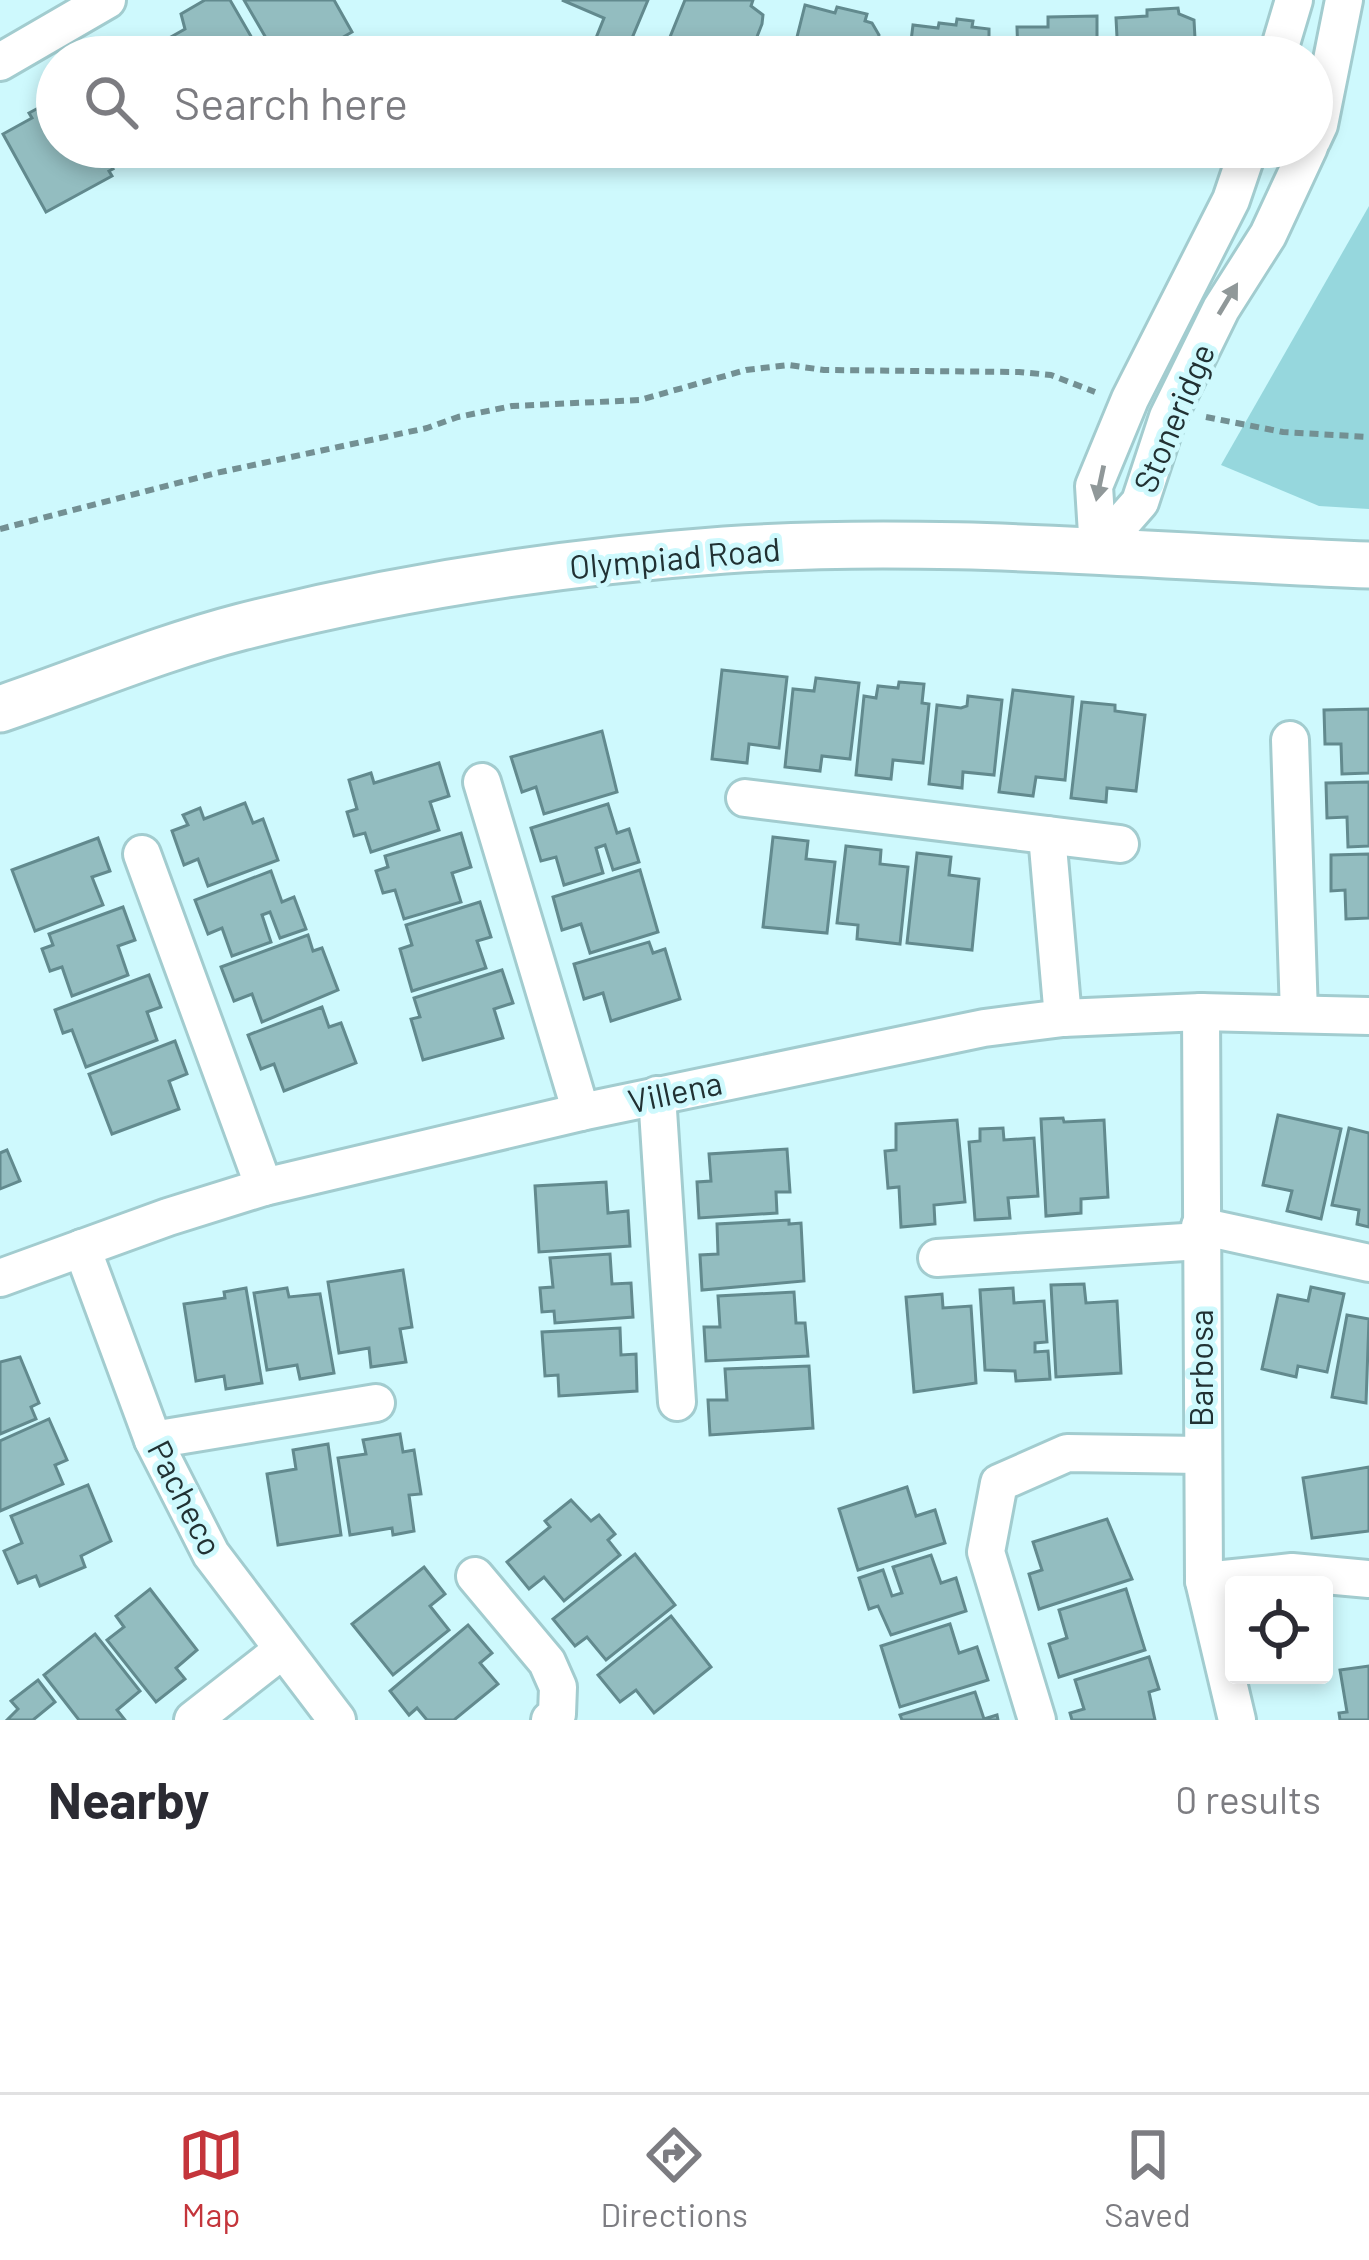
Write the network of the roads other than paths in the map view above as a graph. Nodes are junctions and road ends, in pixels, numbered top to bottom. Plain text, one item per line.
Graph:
1 (107, 0) edge
2 (1294, 0) edge
3 (1344, 0) edge
4 (45, 36) edge
5 (1299, 36) edge
6 (1317, 36) edge
7 (36, 41) edge
8 (0, 62) edge
9 (1242, 168) edge
10 (1299, 168) edge
11 (1128, 404) junction
12 (1170, 413) junction
13 (1098, 550) junction
14 (1369, 566) edge
15 (0, 709) edge
16 (1290, 740) dead end
17 (482, 782) dead end
18 (745, 798) dead end
19 (1048, 835) junction
20 (1120, 844) dead end
21 (142, 854) dead end
22 (1201, 1012) junction
23 (1299, 1014) junction
24 (1369, 1016) edge
25 (1064, 1018) junction
26 (657, 1095) junction
27 (581, 1112) junction
28 (264, 1187) junction
29 (1200, 1233) junction
30 (82, 1248) junction
31 (937, 1258) dead end
32 (1369, 1263) edge
33 (0, 1279) edge
34 (376, 1402) dead end
35 (676, 1402) dead end
36 (153, 1439) junction
37 (1202, 1455) junction
38 (475, 1576) dead end
39 (1369, 1579) edge
40 (1204, 1581) junction
41 (281, 1651) junction
42 (193, 1720) edge
43 (337, 1720) edge
44 (550, 1720) edge
45 (1037, 1720) edge
46 (1237, 1720) edge

1 - 4 street
2 - 5 street, Stoneridge
3 - 6 street, Stoneridge
7 - 8 street
9 - 11 street, Stoneridge
12 -> 10 street, Stoneridge
11 - 12 street
11 -> 13 street, Stoneridge
12 - 13 street, Stoneridge
13 - 14 main road, Olympiad Road
13 - 15 main road, Olympiad Road
16 - 23 street
17 - 27 street
18 - 19 street
19 - 20 street
19 - 25 street
21 - 28 street
22 - 23 street, Villena
22 - 25 street, Villena
22 - 29 street, Barbosa
23 - 24 street, Villena
25 - 26 street, Villena
26 - 27 street, Villena
26 - 35 street
27 - 28 street, Villena
28 - 30 street, Villena
29 - 31 street
29 - 32 street
29 - 37 street, Barbosa
30 - 33 street, Villena
30 - 36 street, Pacheco
34 - 36 street
36 - 41 street, Pacheco
37 - 40 street, Barbosa
37 - 45 street
38 - 44 street
39 - 40 street
40 - 46 street, Barbosa
41 - 42 street
41 - 43 street, Pacheco

